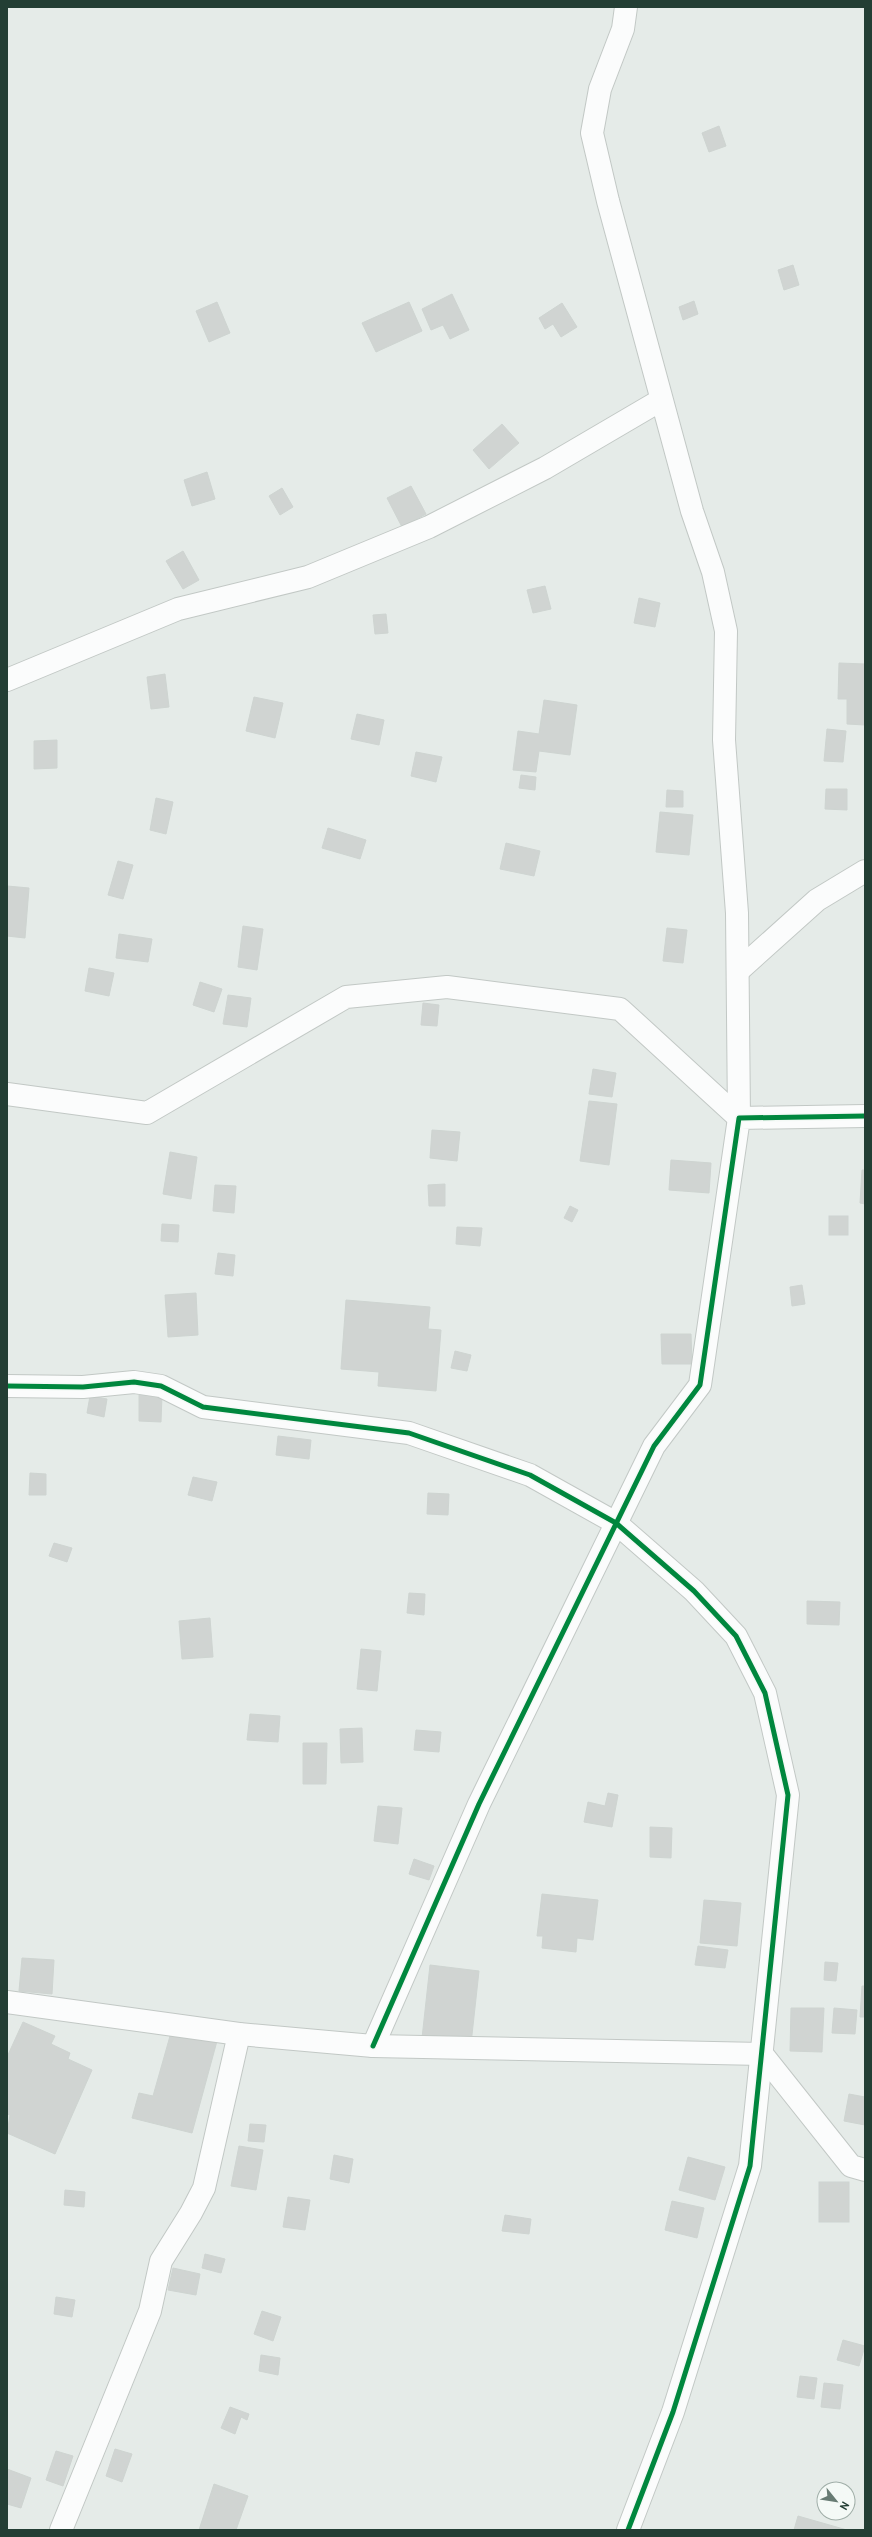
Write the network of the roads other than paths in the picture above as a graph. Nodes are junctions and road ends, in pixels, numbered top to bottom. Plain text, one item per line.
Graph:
1 (626, 7) edge
2 (661, 400) junction
3 (7, 680) edge
4 (865, 871) edge
5 (738, 971) junction
6 (7, 1094) edge
7 (865, 1116) edge
8 (739, 1118) junction
9 (7, 1386) edge
10 (616, 1523) junction
11 (7, 2002) edge
12 (239, 2034) junction
13 (373, 2046) junction
14 (762, 2054) junction
15 (865, 2170) edge
16 (61, 2530) edge
17 (628, 2530) edge

1 - 2 street
2 - 3 street
2 - 5 street
4 - 5 street
5 - 8 street
6 - 8 street
7 - 8 street
8 - 10 street
9 - 10 street
10 - 13 street
10 - 14 street
11 - 12 street
12 - 13 street
12 - 16 street
13 - 14 street
14 - 15 street
14 - 17 street

